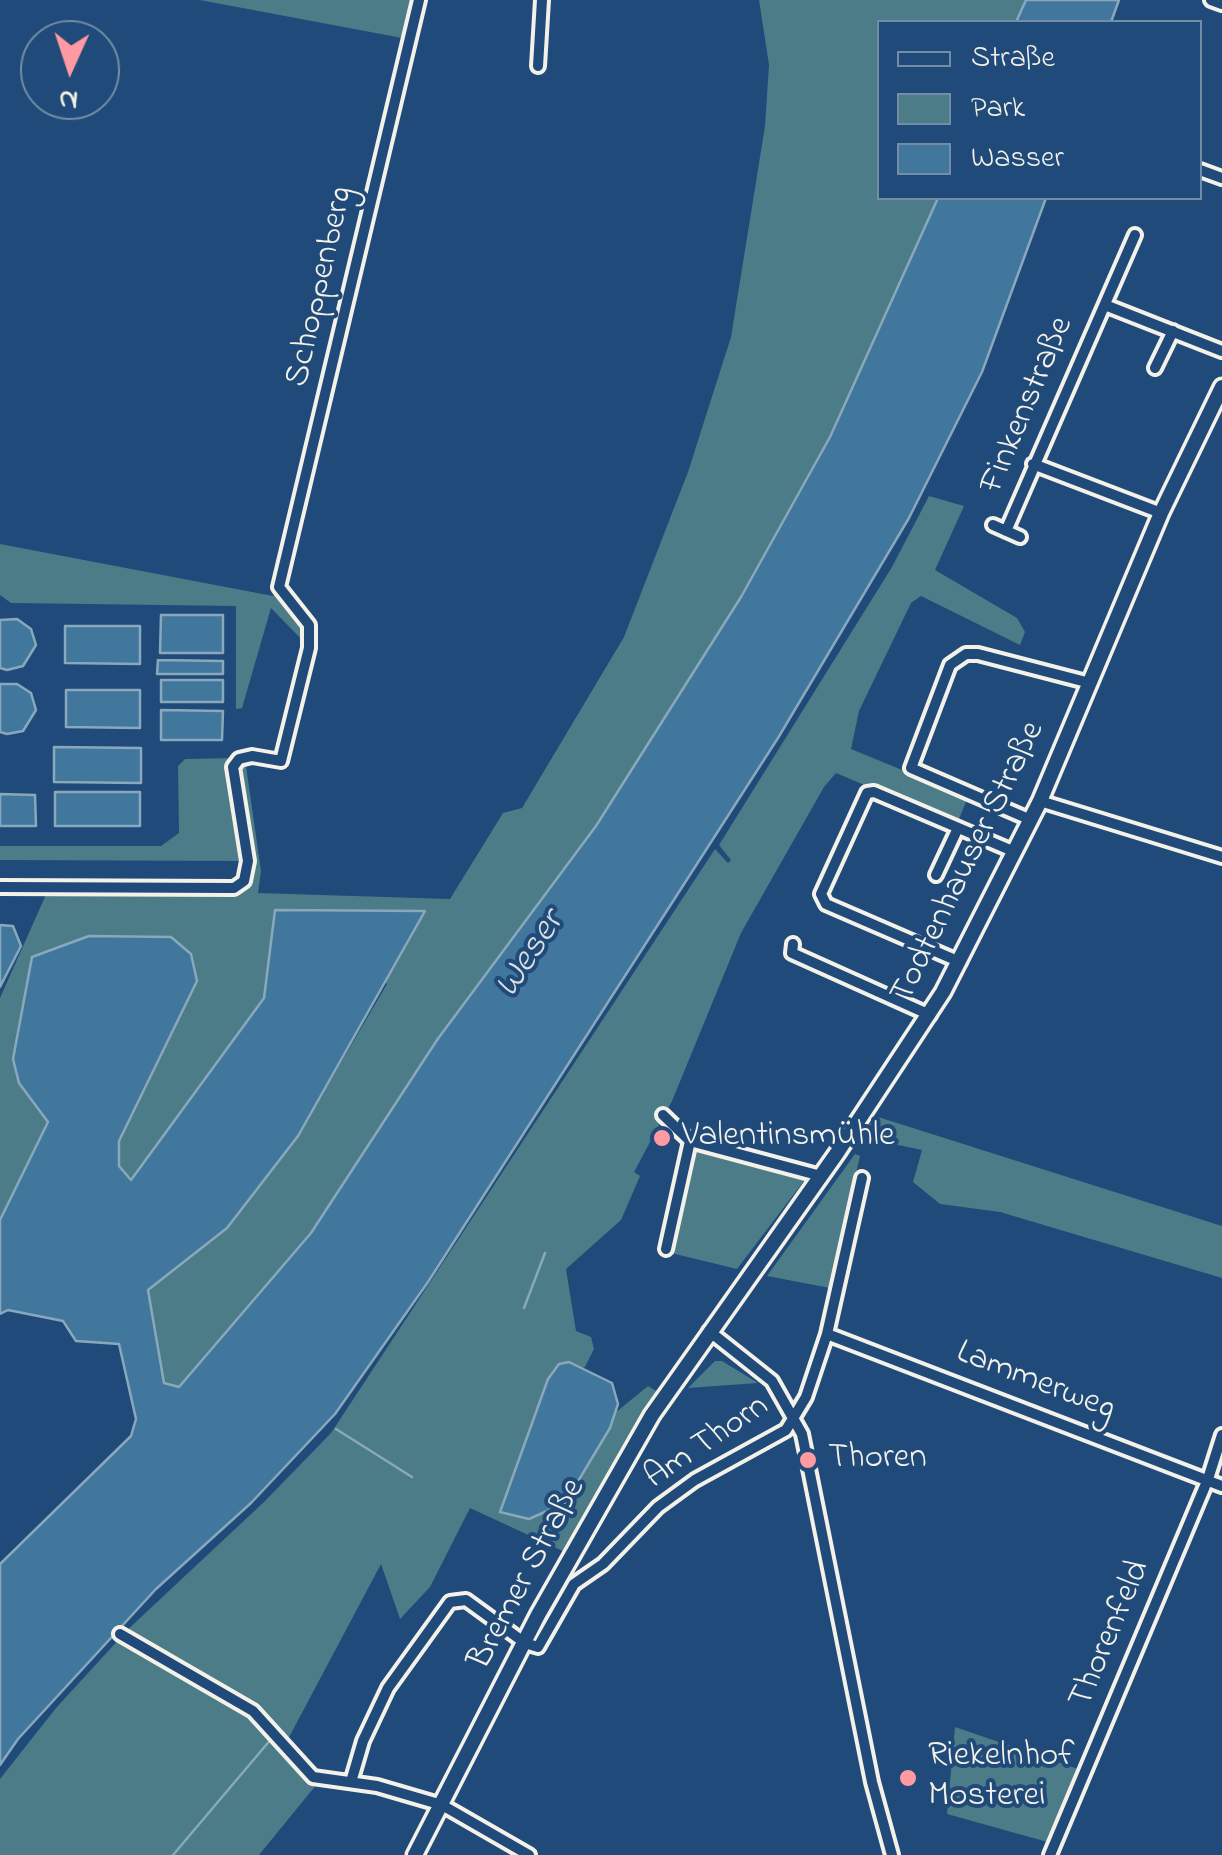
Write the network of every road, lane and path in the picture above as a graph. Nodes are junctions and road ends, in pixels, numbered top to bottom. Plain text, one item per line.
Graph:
1 (420, 0) edge
2 (542, 0) edge
3 (1211, 0) edge
4 (1222, 4) edge
5 (538, 66) dead end
6 (1135, 235) dead end
7 (1105, 305) junction
8 (1173, 331) junction
9 (1222, 351) edge
10 (1155, 368) dead end
11 (1220, 395) edge
12 (1034, 464) junction
13 (1161, 513) junction
14 (992, 525) dead end
15 (1006, 530) junction
16 (1020, 537) dead end
17 (1090, 684) junction
18 (1040, 801) junction
19 (1030, 820) junction
20 (958, 828) junction
21 (1016, 852) junction
22 (1222, 857) edge
23 (936, 875) dead end
24 (0, 887) edge
25 (793, 944) dead end
26 (960, 962) junction
27 (930, 1015) junction
28 (663, 1115) dead end
29 (690, 1141) junction
30 (821, 1176) junction
31 (862, 1178) dead end
32 (666, 1249) dead end
33 (709, 1331) junction
34 (827, 1334) junction
35 (796, 1418) junction
36 (1222, 1435) edge
37 (1208, 1479) junction
38 (1222, 1486) edge
39 (120, 1634) dead end
40 (525, 1643) junction
41 (351, 1782) junction
42 (442, 1805) junction
43 (415, 1855) edge
44 (529, 1855) edge
45 (892, 1855) edge
46 (1050, 1855) edge

1 - 24 street, Schoppenberg
2 - 5 street
3 - 4 street
6 - 7 street, Finkenstraße
7 - 8 street, Finkenstraße
7 - 12 street, Finkenstraße
8 - 9 street, Finkenstraße
8 - 10 street
11 - 13 main road, Todtenhauser Straße
12 - 13 street
12 - 15 street, Finkenstraße
13 - 17 main road, Todtenhauser Straße
14 - 15 street, Finkenstraße
15 - 16 street, Finkenstraße
17 - 18 main road, Todtenhauser Straße
17 - 19 street
18 - 19 main road, Todtenhauser Straße
18 - 22 street
19 - 21 main road, Todtenhauser Straße
20 - 21 street
20 - 23 street
20 - 26 street
21 - 26 main road, Todtenhauser Straße
25 - 27 street
26 - 27 main road, Todtenhauser Straße
27 - 30 main road, Todtenhauser Straße
28 - 29 street
29 - 30 street
29 - 32 street
30 - 33 main road, Todtenhauser Straße
31 - 34 street, Am Thorn
33 - 35 street
33 - 40 main road, Bremer Straße
34 - 35 street, Am Thorn
34 - 37 street, Lammerweg
35 - 40 street, Am Thorn
35 - 45 street
36 - 37 street, Thorenfeld
37 - 38 street, Lammerweg
37 - 46 street, Thorenfeld
39 - 41 street
40 - 41 street
40 - 42 main road, Bremer Straße
41 - 42 street
42 - 43 main road, Bremer Straße
42 - 44 street

